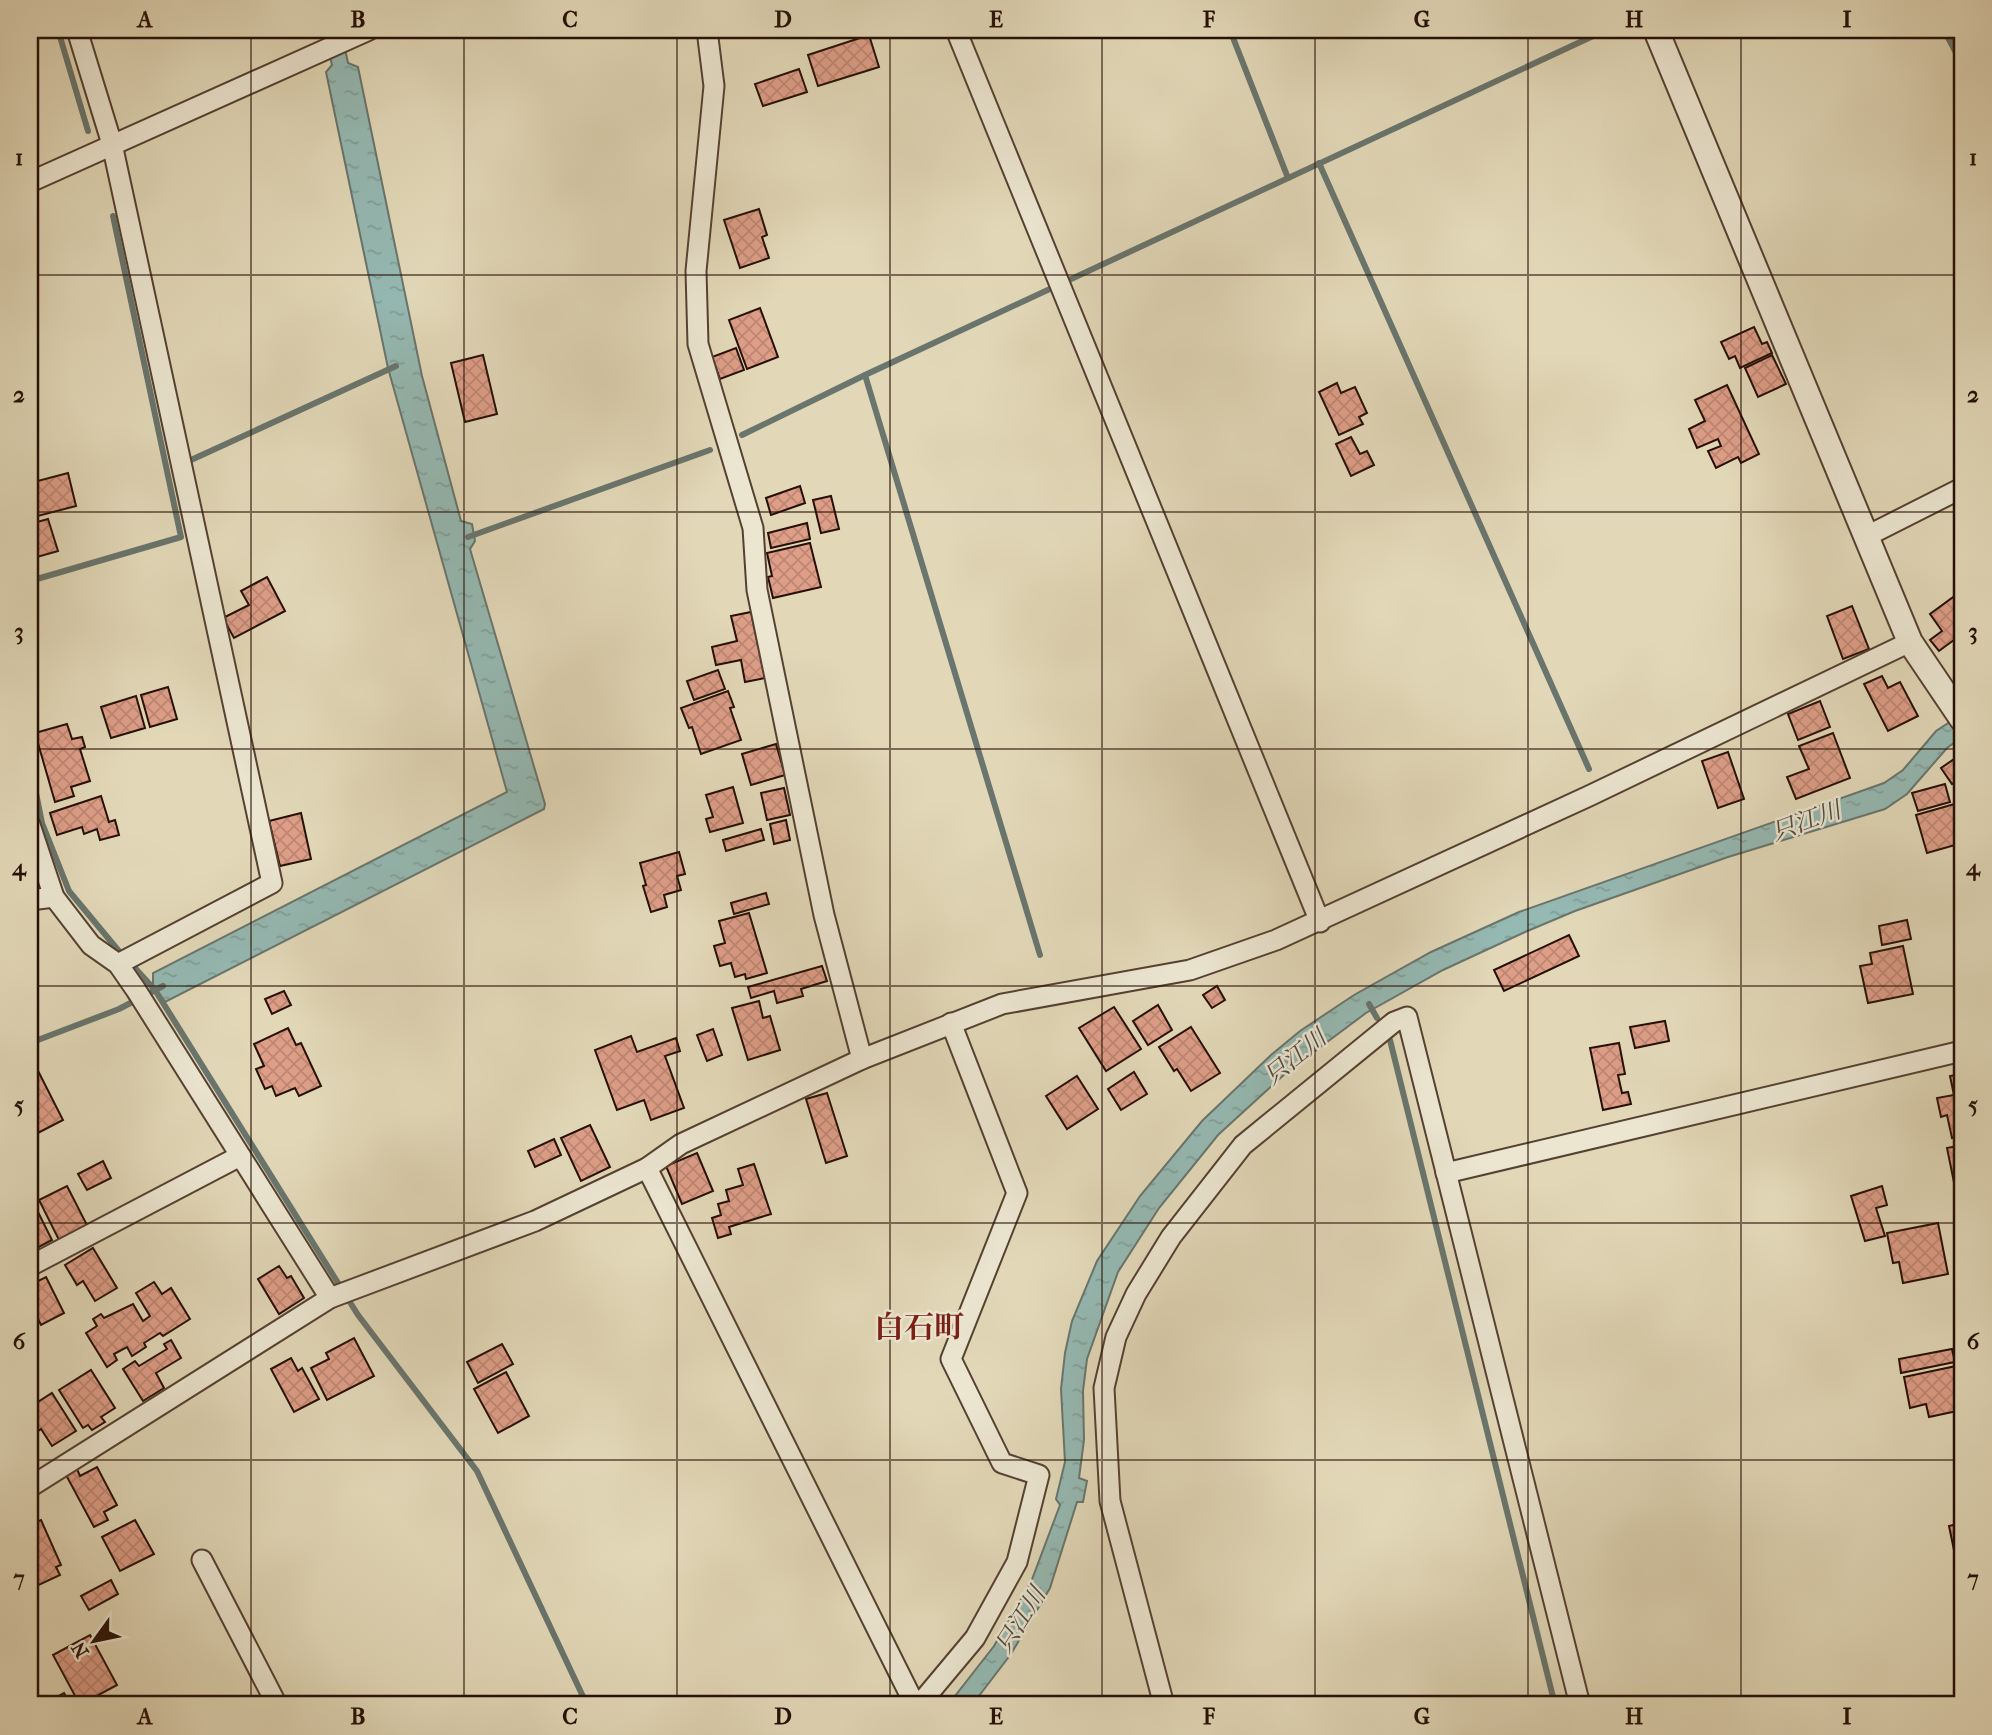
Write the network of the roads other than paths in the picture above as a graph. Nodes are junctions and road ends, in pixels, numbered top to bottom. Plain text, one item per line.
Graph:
1 (76, 30) edge
2 (707, 30) edge
3 (956, 30) edge
4 (1656, 30) edge
5 (360, 34) edge
6 (112, 144) junction
7 (30, 182) edge
8 (1962, 488) edge
9 (1865, 537) junction
10 (1910, 642) junction
11 (1956, 711) edge
12 (30, 825) edge
13 (54, 897) junction
14 (30, 900) edge
15 (1320, 922) junction
16 (118, 964) junction
17 (951, 1023) junction
18 (1962, 1051) edge
19 (862, 1059) junction
20 (240, 1156) junction
21 (647, 1168) junction
22 (1446, 1172) junction
23 (30, 1266) edge
24 (340, 1295) junction
25 (30, 1487) edge
26 (202, 1560) dead end
27 (277, 1705) edge
28 (917, 1705) edge
29 (1164, 1705) edge
30 (1580, 1705) edge

1 - 6 street
2 - 19 street
3 - 15 street
4 - 9 street
5 - 6 street
6 - 7 street
6 - 16 street
8 - 9 street
9 - 10 street
10 - 11 street
10 - 15 street
12 - 13 street
13 - 14 street
13 - 16 street
15 - 17 street
16 - 20 street
17 - 19 street
17 - 28 street
18 - 22 street
19 - 21 street
20 - 23 street
20 - 24 street
21 - 24 street
21 - 28 street
22 - 29 street
22 - 30 street
24 - 25 street
26 - 27 street

